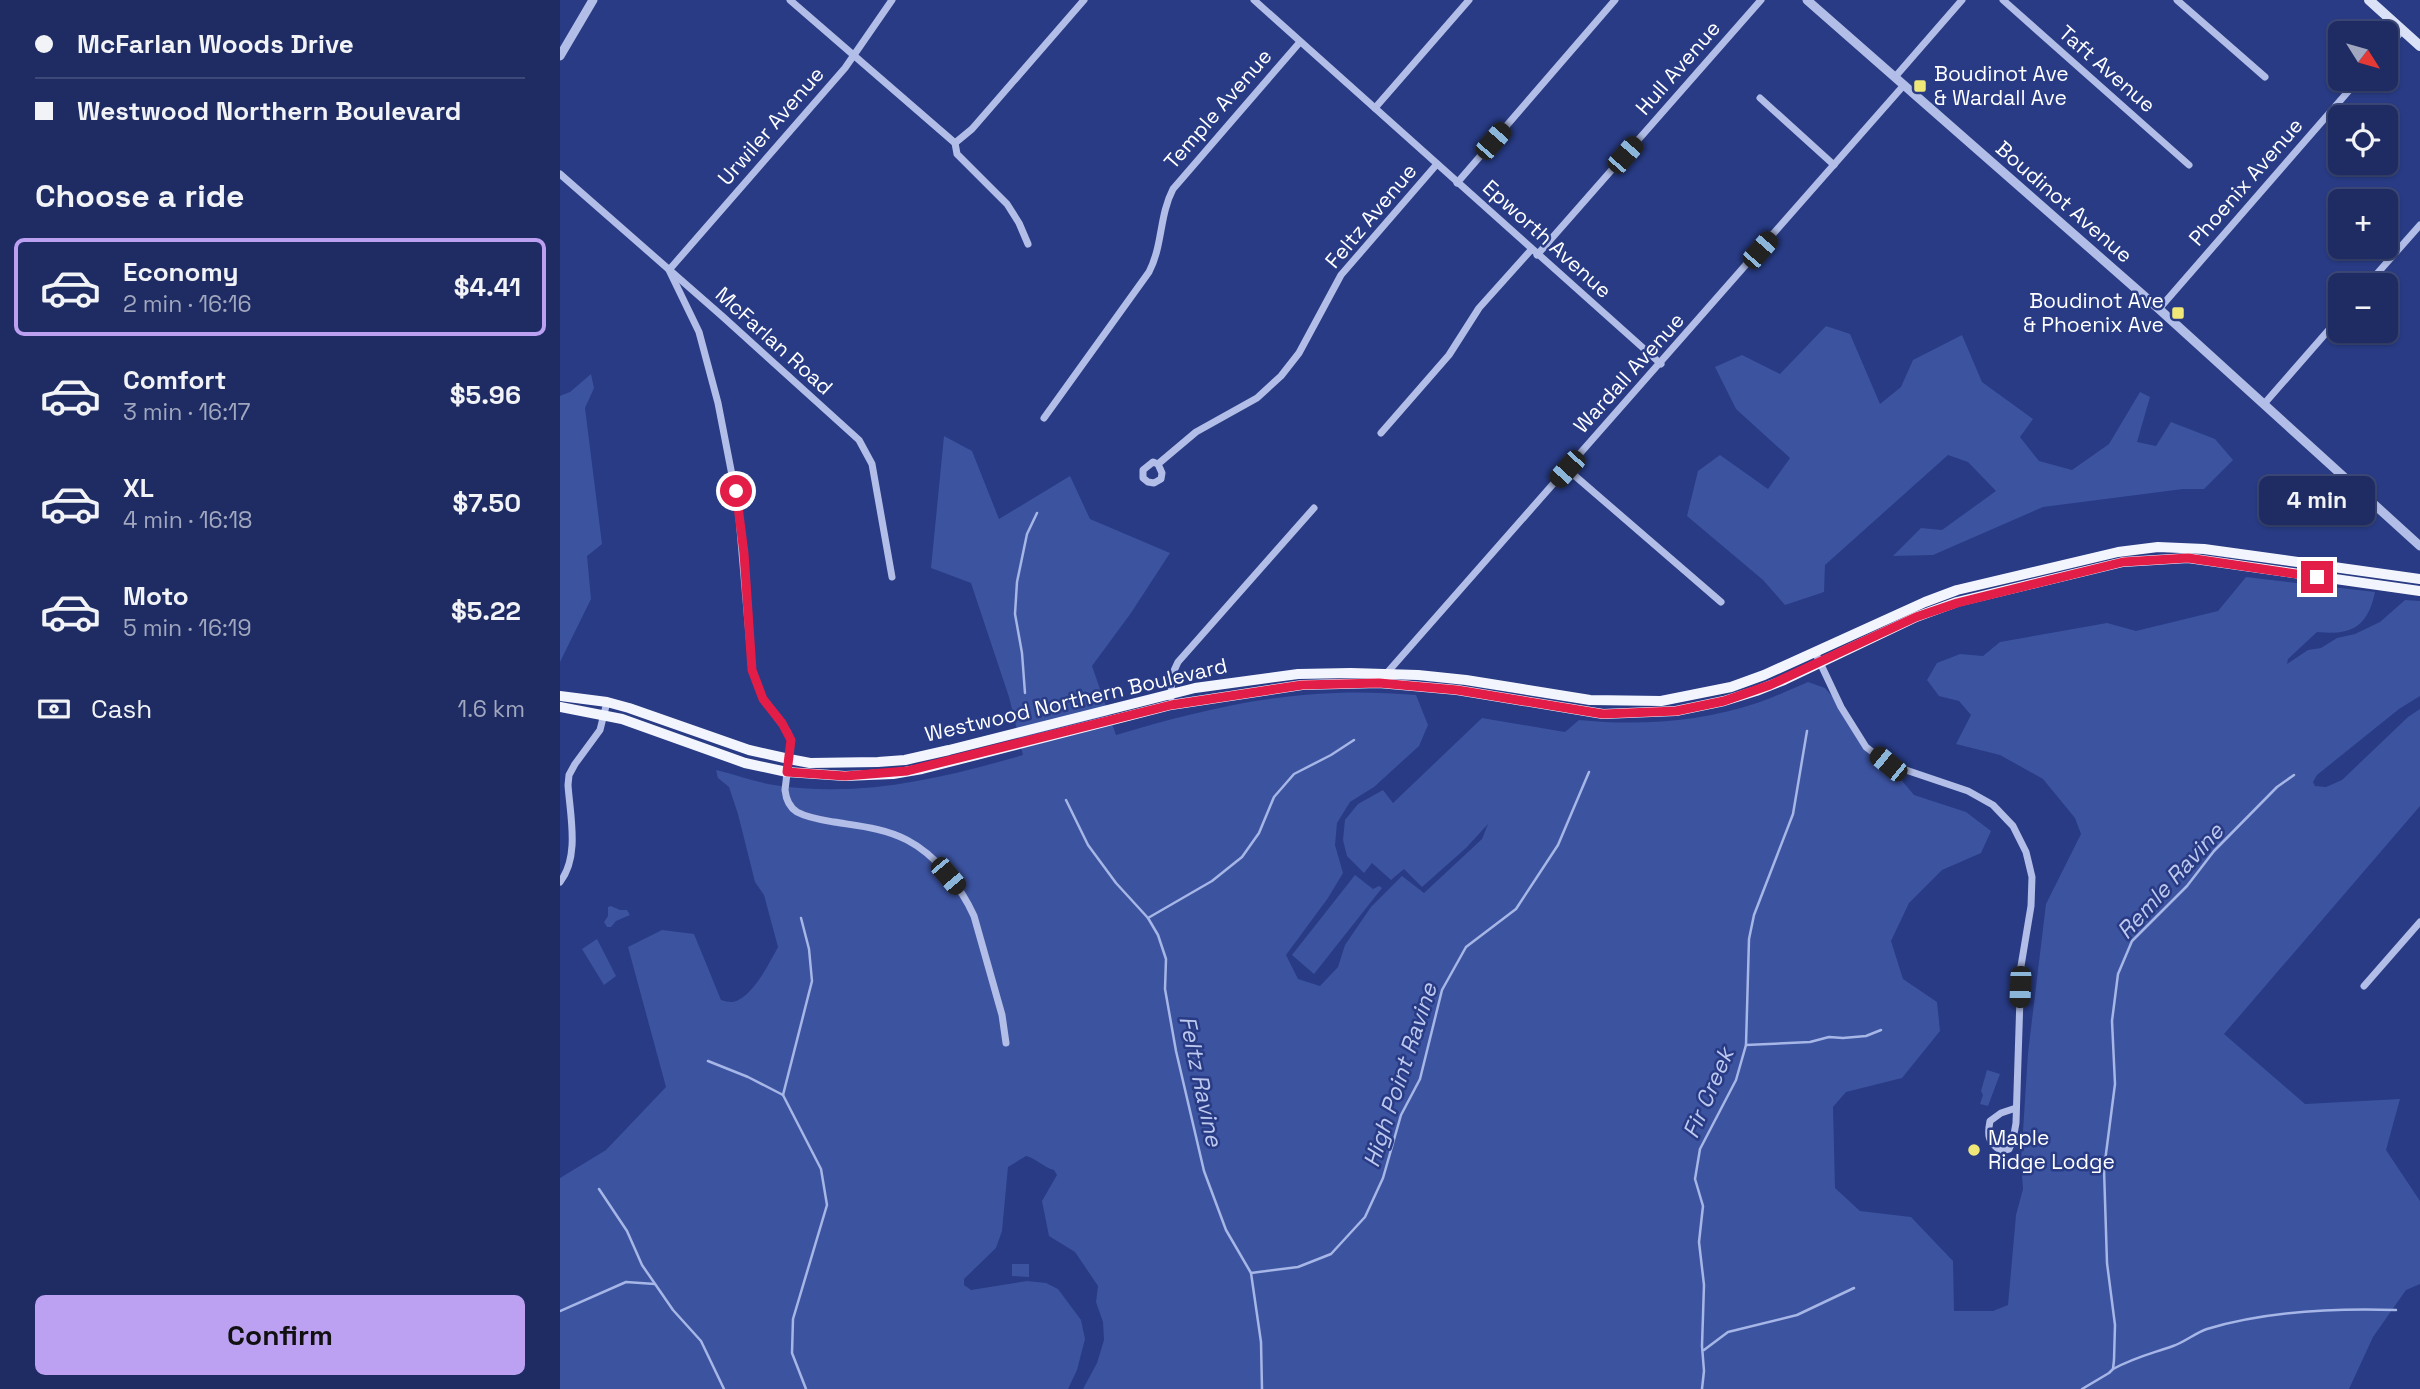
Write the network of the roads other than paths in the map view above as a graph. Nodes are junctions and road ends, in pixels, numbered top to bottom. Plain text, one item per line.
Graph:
1 (593, 0) edge
2 (790, 0) edge
3 (892, 0) edge
4 (1084, 0) edge
5 (1469, 0) edge
6 (1615, 0) edge
7 (1761, 0) edge
8 (1807, 0) edge
9 (1962, 0) edge
10 (2003, 0) edge
11 (2177, 0) edge
12 (2369, 0) edge
13 (1258, 1) edge
14 (2403, 30) junction
15 (2398, 36) edge
16 (1300, 42) junction
17 (2420, 46) edge
18 (853, 55) junction
19 (560, 56) edge
20 (1895, 77) junction
21 (2265, 78) dead end
22 (1904, 85) junction
23 (2349, 91) edge
24 (1760, 98) dead end
25 (1375, 108) junction
26 (955, 143) junction
27 (1437, 164) junction
28 (1834, 164) junction
29 (2189, 165) dead end
30 (560, 174) edge
31 (1457, 183) junction
32 (2420, 225) edge
33 (1028, 244) dead end
34 (1534, 252) junction
35 (669, 270) junction
36 (2378, 273) edge
37 (2159, 309) junction
38 (2328, 331) edge
39 (1661, 364) junction
40 (2264, 404) junction
41 (1044, 418) dead end
42 (1381, 433) dead end
43 (1158, 464) dead end
44 (1567, 469) junction
45 (1314, 508) dead end
46 (2420, 545) edge
47 (2264, 556) junction
48 (2262, 569) junction
49 (892, 577) dead end
50 (2418, 577) edge
51 (2420, 591) edge
52 (1721, 603) dead end
53 (1815, 652) junction
54 (1820, 663) junction
55 (1388, 673) junction
56 (1379, 683) junction
57 (560, 695) edge
58 (1171, 699) junction
59 (607, 702) junction
60 (560, 707) edge
61 (604, 715) junction
62 (789, 759) junction
63 (787, 772) junction
64 (560, 882) edge
65 (2420, 922) edge
66 (2364, 986) dead end
67 (1006, 1043) dead end
68 (2016, 1108) junction

1 - 19 street
2 - 18 street
3 - 18 street, Urwiler Avenue
4 - 26 street
5 - 25 street
6 - 31 street
7 - 34 street, Hull Avenue
8 - 20 street, Boudinot Avenue
9 - 20 street
10 - 29 street, Taft Avenue
11 - 21 street
12 - 14 main road
13 - 16 street, Epworth Avenue
14 - 15 street
14 - 17 main road
16 - 25 street, Epworth Avenue
16 - 41 street, Temple Avenue
18 - 26 street
18 - 35 street, Urwiler Avenue
20 - 22 street, Boudinot Avenue
22 - 28 street, Wardall Avenue
22 - 37 street, Boudinot Avenue
23 - 37 street, Phoenix Avenue
24 - 28 street
25 - 27 street, Epworth Avenue
26 - 33 street
27 - 31 street, Epworth Avenue
27 - 43 street, Feltz Avenue
28 - 39 street, Wardall Avenue
30 - 35 street, McFarlan Road
31 - 34 street, Epworth Avenue
32 - 36 street
34 - 39 street, Epworth Avenue
34 - 42 street, Hull Avenue
35 - 49 street, McFarlan Road
35 - 62 street
37 - 40 street, Boudinot Avenue
38 - 40 street
39 - 44 street, Wardall Avenue
40 - 46 street, Boudinot Avenue
44 - 52 street
44 - 55 street, Wardall Avenue
45 - 58 street
47 - 48 main road
47 - 50 main road, Westwood Northern Boulevard
47 - 53 main road, Westwood Northern Boulevard
48 - 51 main road, Westwood Northern Boulevard
48 - 54 main road, Westwood Northern Boulevard
53 - 54 street
53 - 55 main road, Westwood Northern Boulevard
54 - 56 main road, Westwood Northern Boulevard
54 - 68 street
55 - 56 street, Wardall Avenue
55 - 58 main road, Westwood Northern Boulevard
56 - 58 main road, Westwood Northern Boulevard
57 - 59 main road, Westwood Northern Boulevard
58 - 62 main road, Westwood Northern Boulevard
58 - 63 main road, Westwood Northern Boulevard
59 - 61 street
59 - 62 main road, Westwood Northern Boulevard
60 - 61 main road, Westwood Northern Boulevard
61 - 63 main road, Westwood Northern Boulevard
61 - 64 street
62 - 63 street
63 - 67 street
65 - 66 street
68 - 68 street

